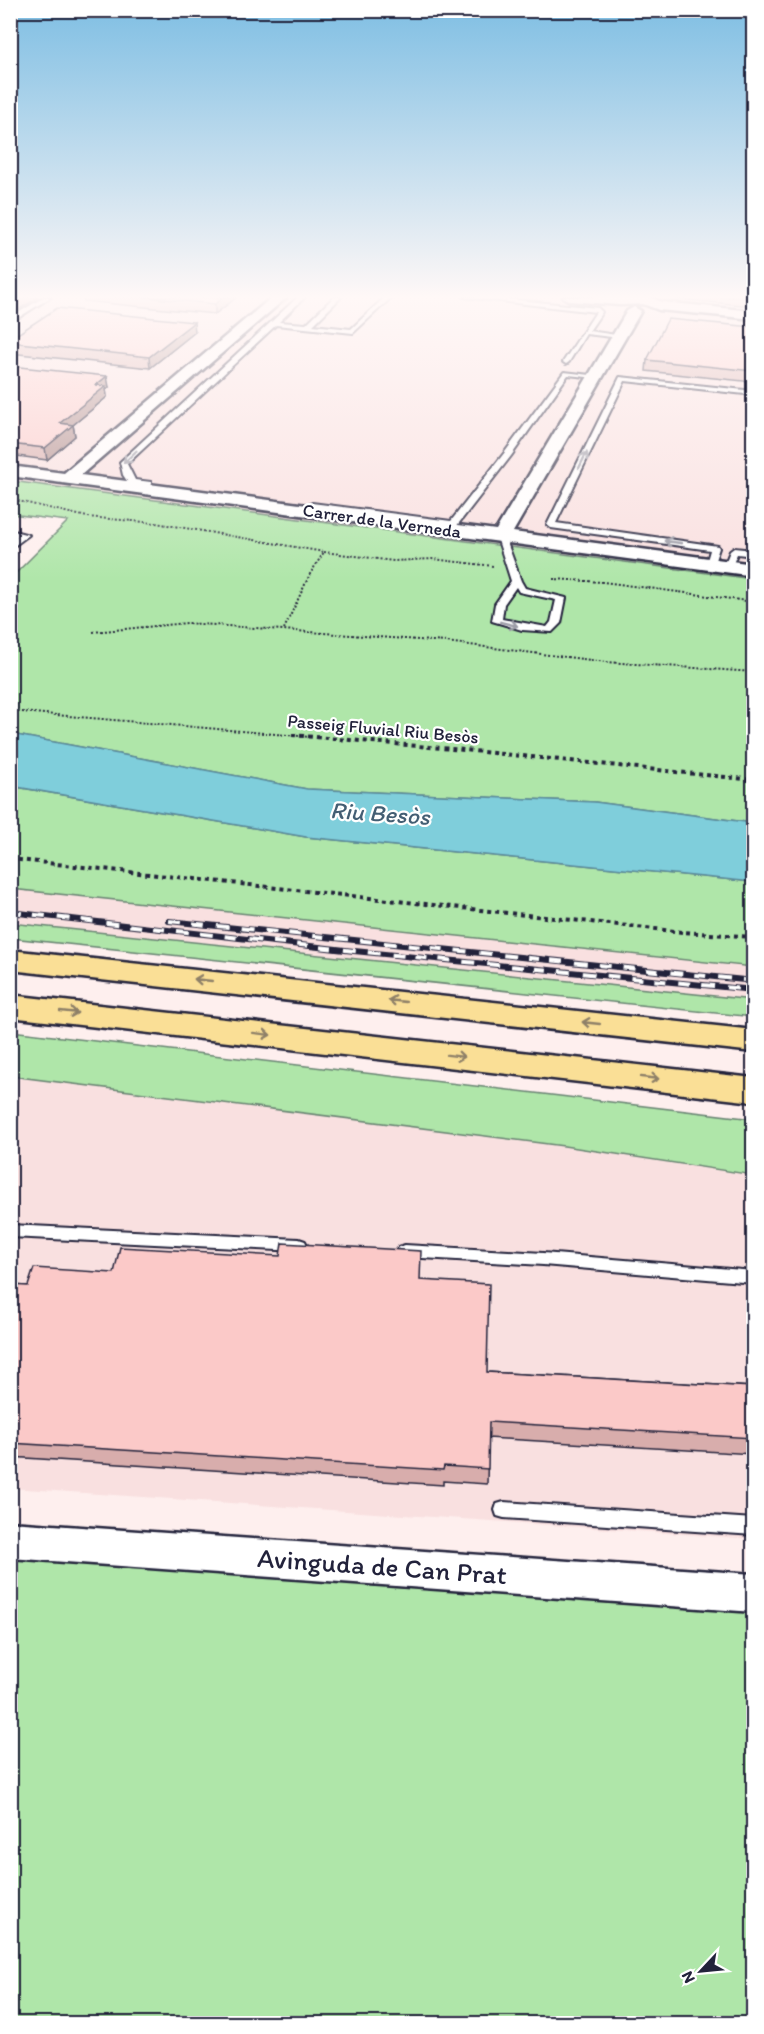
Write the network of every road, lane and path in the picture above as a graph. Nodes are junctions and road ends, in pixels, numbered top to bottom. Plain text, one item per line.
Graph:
1 (170, 392) edge
2 (199, 392) edge
3 (552, 392) edge
4 (587, 392) edge
5 (617, 392) edge
6 (10, 471) edge
7 (68, 479) junction
8 (10, 499) edge
9 (451, 527) junction
10 (10, 533) edge
11 (501, 537) junction
12 (10, 546) edge
13 (324, 552) junction
14 (753, 553) edge
15 (719, 565) junction
16 (512, 570) junction
17 (753, 570) edge
18 (516, 581) junction
19 (753, 602) edge
20 (284, 629) junction
21 (93, 632) dead end
22 (753, 672) edge
23 (10, 711) edge
24 (753, 780) edge
25 (10, 859) edge
26 (753, 937) edge
27 (10, 960) edge
28 (10, 1006) edge
29 (753, 1041) edge
30 (753, 1090) edge
31 (10, 1231) edge
32 (321, 1246) edge
33 (391, 1250) edge
34 (753, 1277) edge
35 (504, 1510) dead end
36 (753, 1527) edge
37 (10, 1540) edge
38 (753, 1593) edge

1 - 7 street
2 -> 9 lane
3 - 9 lane
4 - 11 street
15 -> 5 lane
6 - 7 street, Carrer de la Verneda
7 - 9 street, Carrer de la Verneda
8 - 13 path
9 - 11 street, Carrer de la Verneda
10 - 12 lane
11 - 15 street, Carrer de la Verneda
11 - 16 lane
13 - 16 path
13 - 20 path
14 - 15 lane
15 - 17 street, Carrer de la Verneda
16 - 18 lane
16 - 19 path
18 -> 18 lane
20 - 21 path
20 - 22 path
23 - 24 path, Passeig Fluvial Riu Besòs
25 - 26 path
29 -> 27 highway
28 -> 30 highway
31 - 32 lane
33 - 34 lane
35 - 36 lane
37 - 38 street, Avinguda de Can Prat

